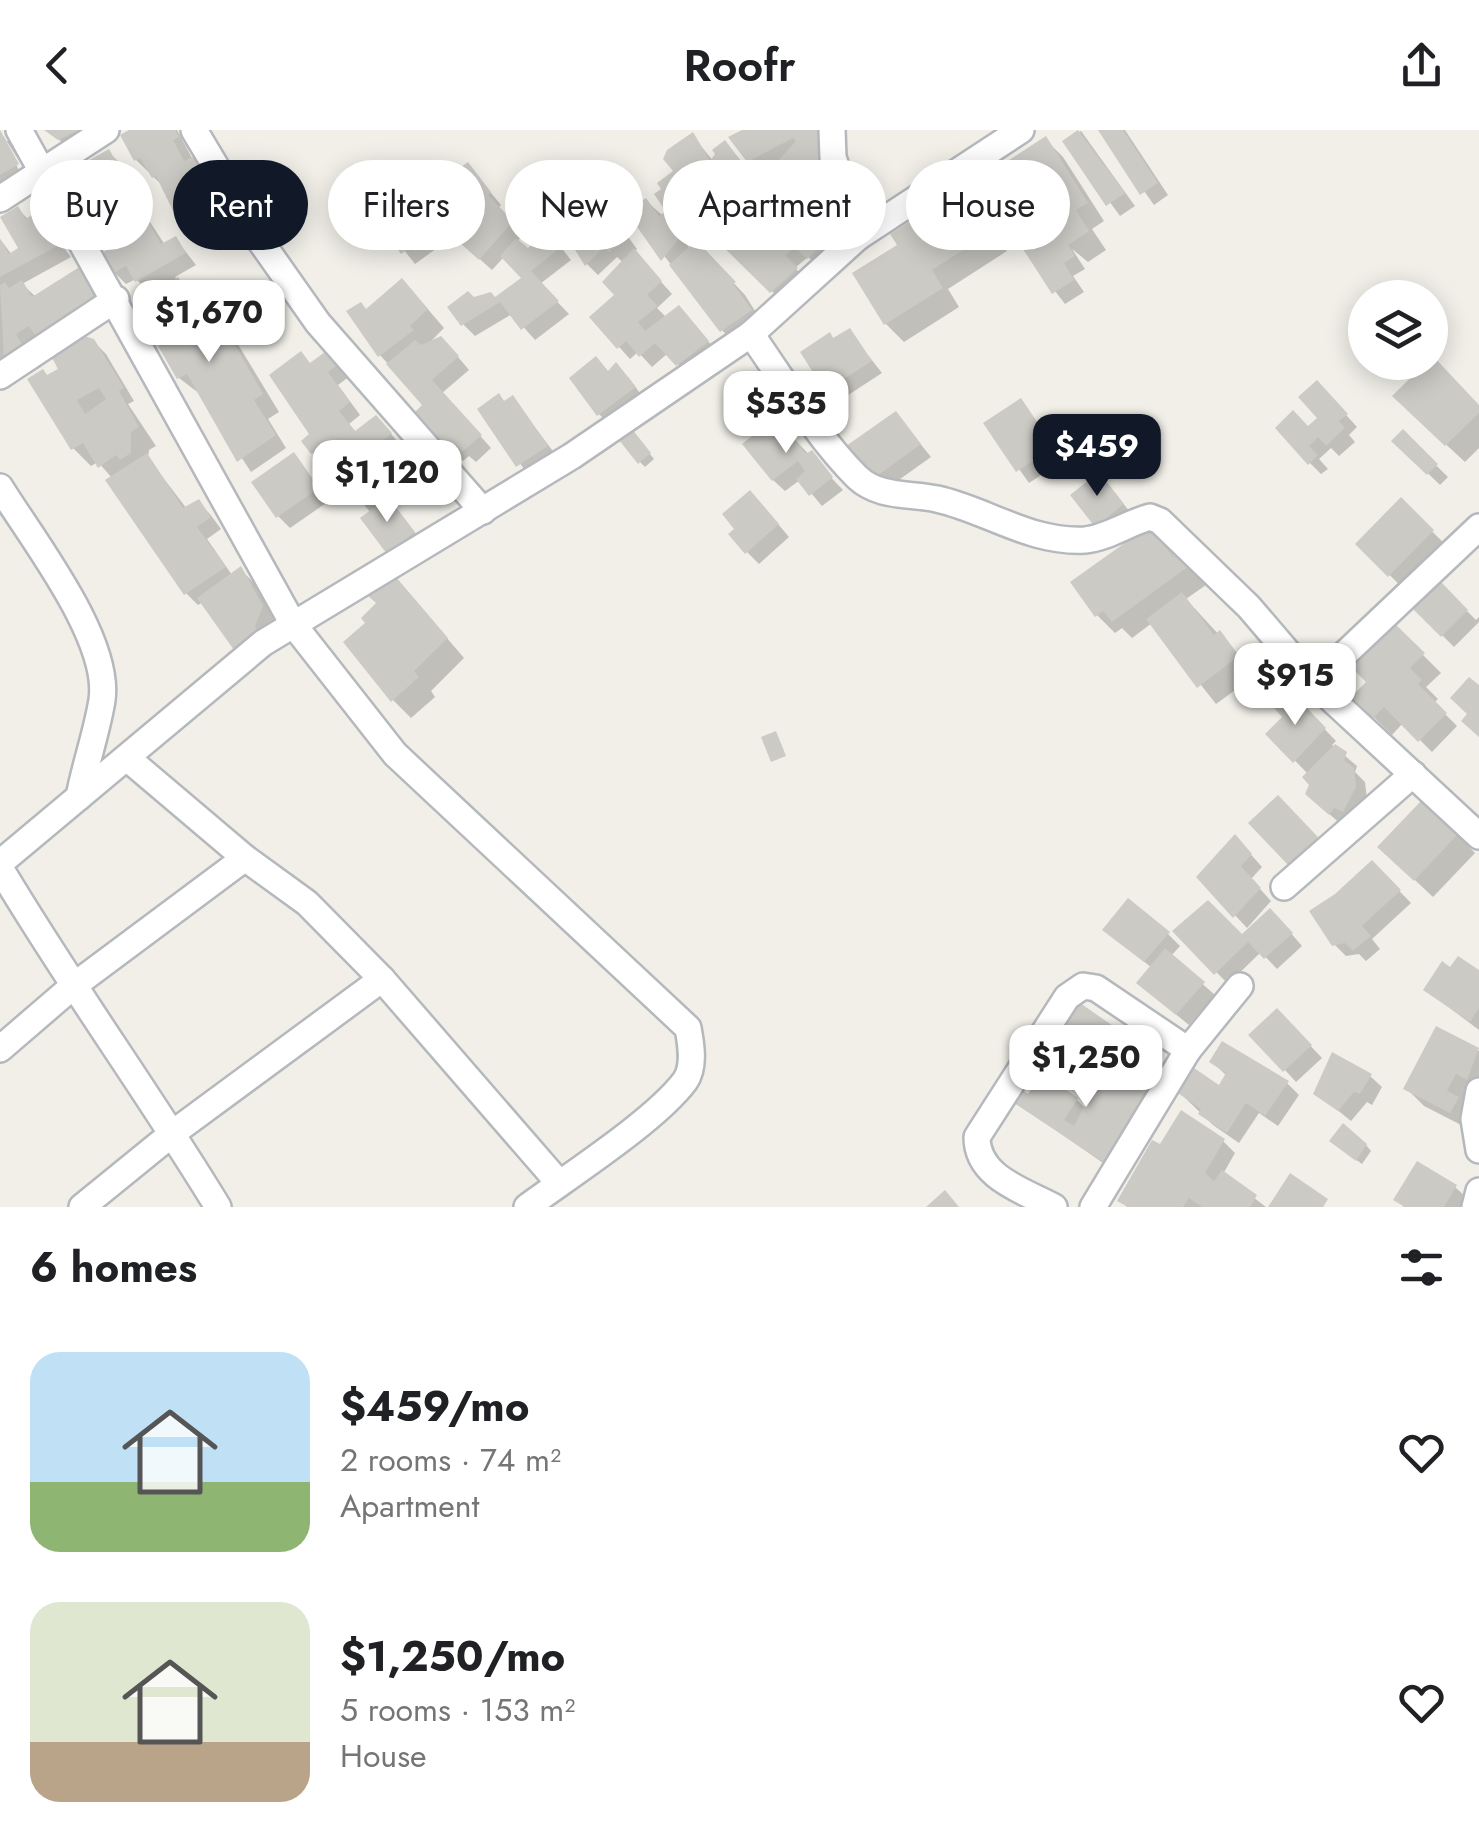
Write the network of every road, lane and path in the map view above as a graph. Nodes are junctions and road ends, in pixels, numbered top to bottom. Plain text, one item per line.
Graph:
1 (19, 130) edge
2 (106, 130) edge
3 (194, 130) edge
4 (832, 130) edge
5 (1022, 130) edge
6 (35, 160) edge
7 (62, 160) edge
8 (834, 160) edge
9 (30, 181) edge
10 (0, 198) edge
11 (886, 219) edge
12 (87, 250) edge
13 (844, 250) edge
14 (116, 299) junction
15 (751, 334) junction
16 (0, 376) edge
17 (0, 487) edge
18 (483, 511) junction
19 (1479, 527) edge
20 (292, 624) junction
21 (1314, 682) junction
22 (126, 758) junction
23 (1413, 774) junction
24 (79, 798) junction
25 (1479, 836) edge
26 (245, 858) junction
27 (0, 866) edge
28 (1284, 888) dead end
29 (382, 979) junction
30 (1240, 986) dead end
31 (72, 987) junction
32 (0, 1049) edge
33 (1188, 1050) junction
34 (1479, 1091) edge
35 (173, 1133) junction
36 (1479, 1150) edge
37 (559, 1183) junction
38 (1479, 1191) edge
39 (529, 1206) edge
40 (82, 1207) edge
41 (218, 1207) edge
42 (1054, 1207) edge
43 (1093, 1207) edge
44 (1475, 1207) edge

1 - 6 street
2 - 7 street
3 - 18 street
4 - 8 street
5 - 11 street
9 - 10 street
12 - 14 street
13 - 15 street
14 - 16 street
14 - 20 street
15 - 18 street
15 - 21 street
17 - 24 street
18 - 20 street
19 - 21 street
20 - 22 street
20 - 37 street
21 - 23 street
22 - 24 street
22 - 26 street
23 - 25 street
23 - 28 street
24 - 27 street
26 - 29 street
26 - 31 street
27 - 31 street
29 - 35 street
29 - 37 street
30 - 33 street
31 - 32 street
31 - 35 street
33 - 42 street
33 - 43 street
34 - 36 street
35 - 40 street
35 - 41 street
37 - 39 street
38 - 44 street

